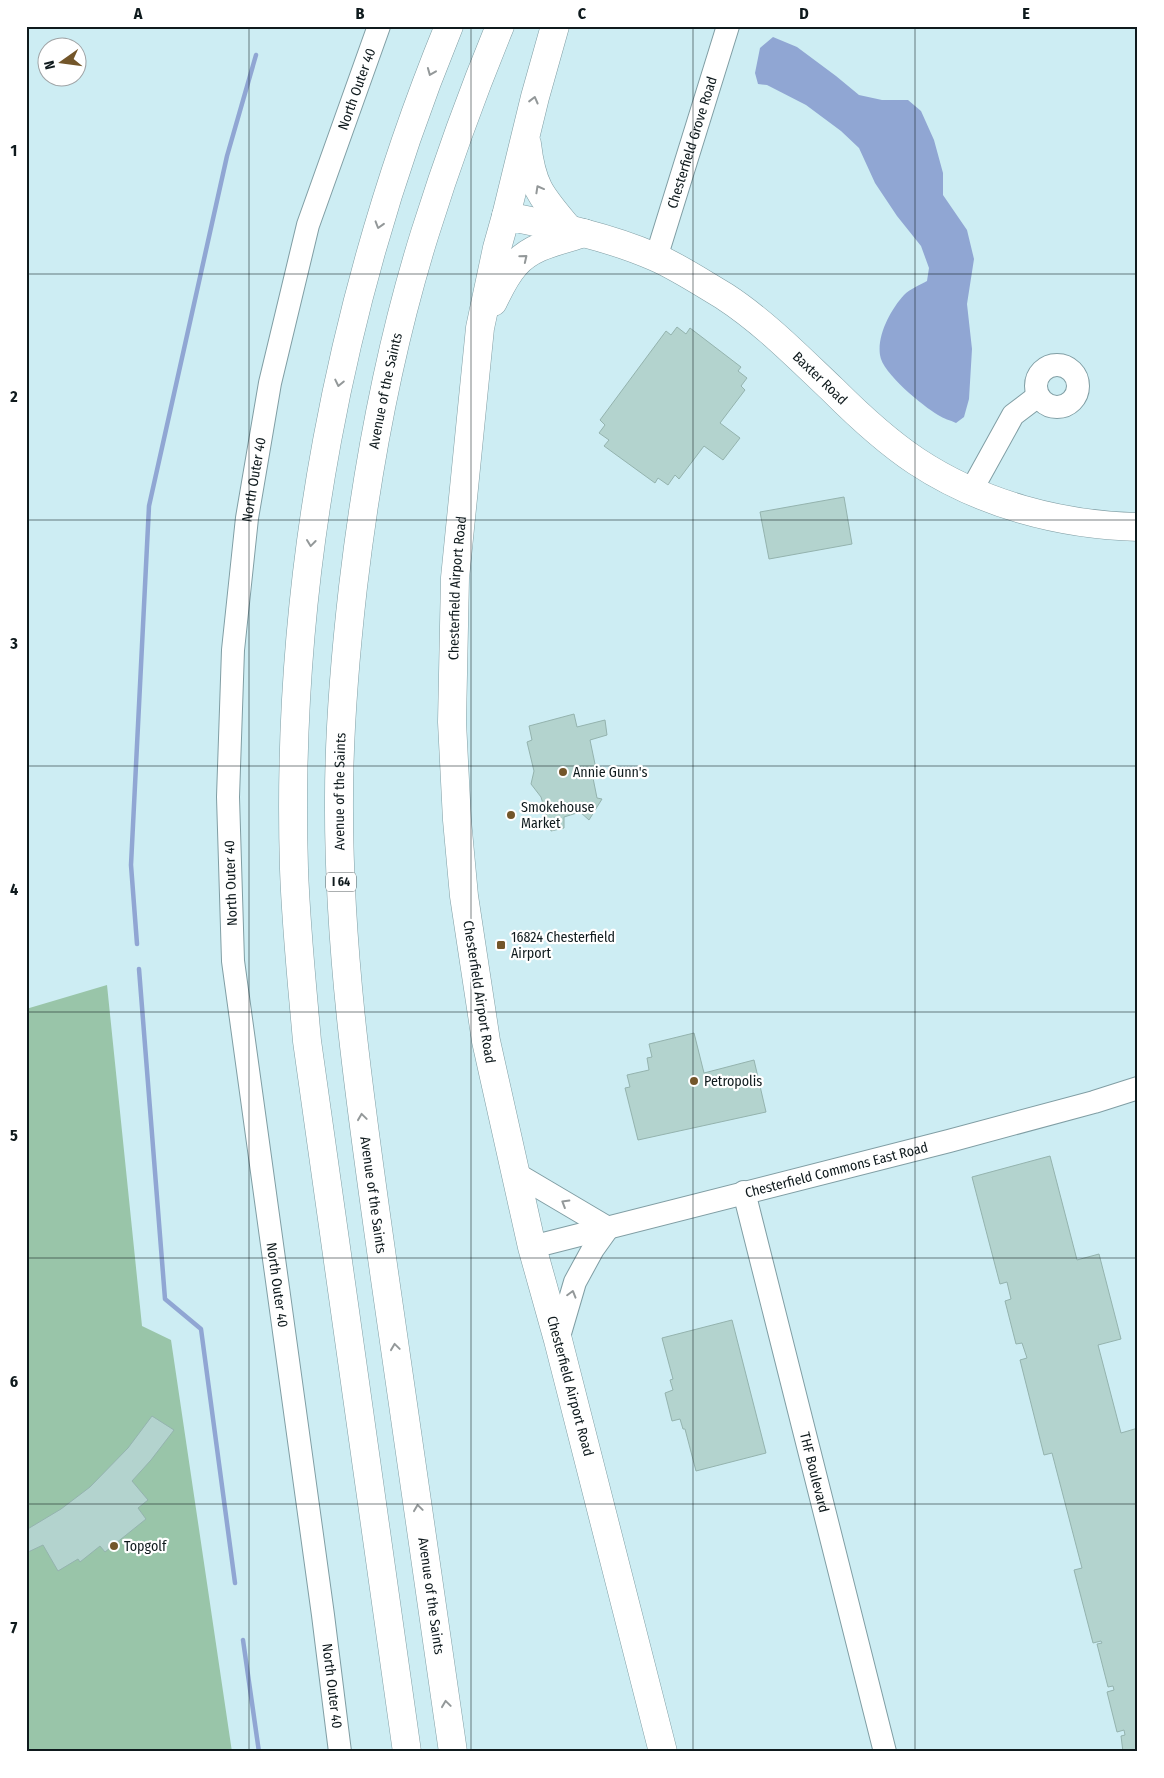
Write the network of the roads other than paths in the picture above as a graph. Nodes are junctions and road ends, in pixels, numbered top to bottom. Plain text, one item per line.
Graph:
1 (379, 26) edge
2 (449, 26) edge
3 (500, 26) edge
4 (555, 26) edge
5 (728, 26) edge
6 (526, 133) junction
7 (506, 216) junction
8 (576, 231) junction
9 (656, 258) junction
10 (480, 328) junction
11 (1038, 396) dead end
12 (971, 491) junction
13 (1138, 526) edge
14 (1138, 1088) edge
15 (515, 1173) junction
16 (744, 1192) junction
17 (608, 1228) junction
18 (532, 1247) junction
19 (558, 1340) junction
20 (340, 1752) edge
21 (407, 1752) edge
22 (453, 1752) edge
23 (663, 1752) edge
24 (885, 1752) edge

1 - 20 street, North Outer 40
2 -> 21 main road
22 -> 3 main road, Avenue of the Saints / I 64
6 -> 4 main road, Chesterfield Airport Road
5 - 9 street, Chesterfield Grove Road
6 - 7 main road, Chesterfield Airport Road
8 -> 6 main road
7 - 8 main road, Baxter Road
7 - 10 main road, Chesterfield Airport Road
8 - 9 main road, Baxter Road
10 -> 8 main road
9 - 12 main road, Baxter Road
10 - 15 main road, Chesterfield Airport Road
11 - 12 street
12 - 13 main road, Baxter Road
14 - 16 street, Chesterfield Commons East Road
17 -> 15 street
15 - 18 main road, Chesterfield Airport Road
16 - 17 street, Chesterfield Commons East Road
16 - 24 street, THF Boulevard
17 - 18 street, Chesterfield Commons East Road
19 -> 17 street
18 - 19 main road, Chesterfield Airport Road
19 - 23 main road, Chesterfield Airport Road

